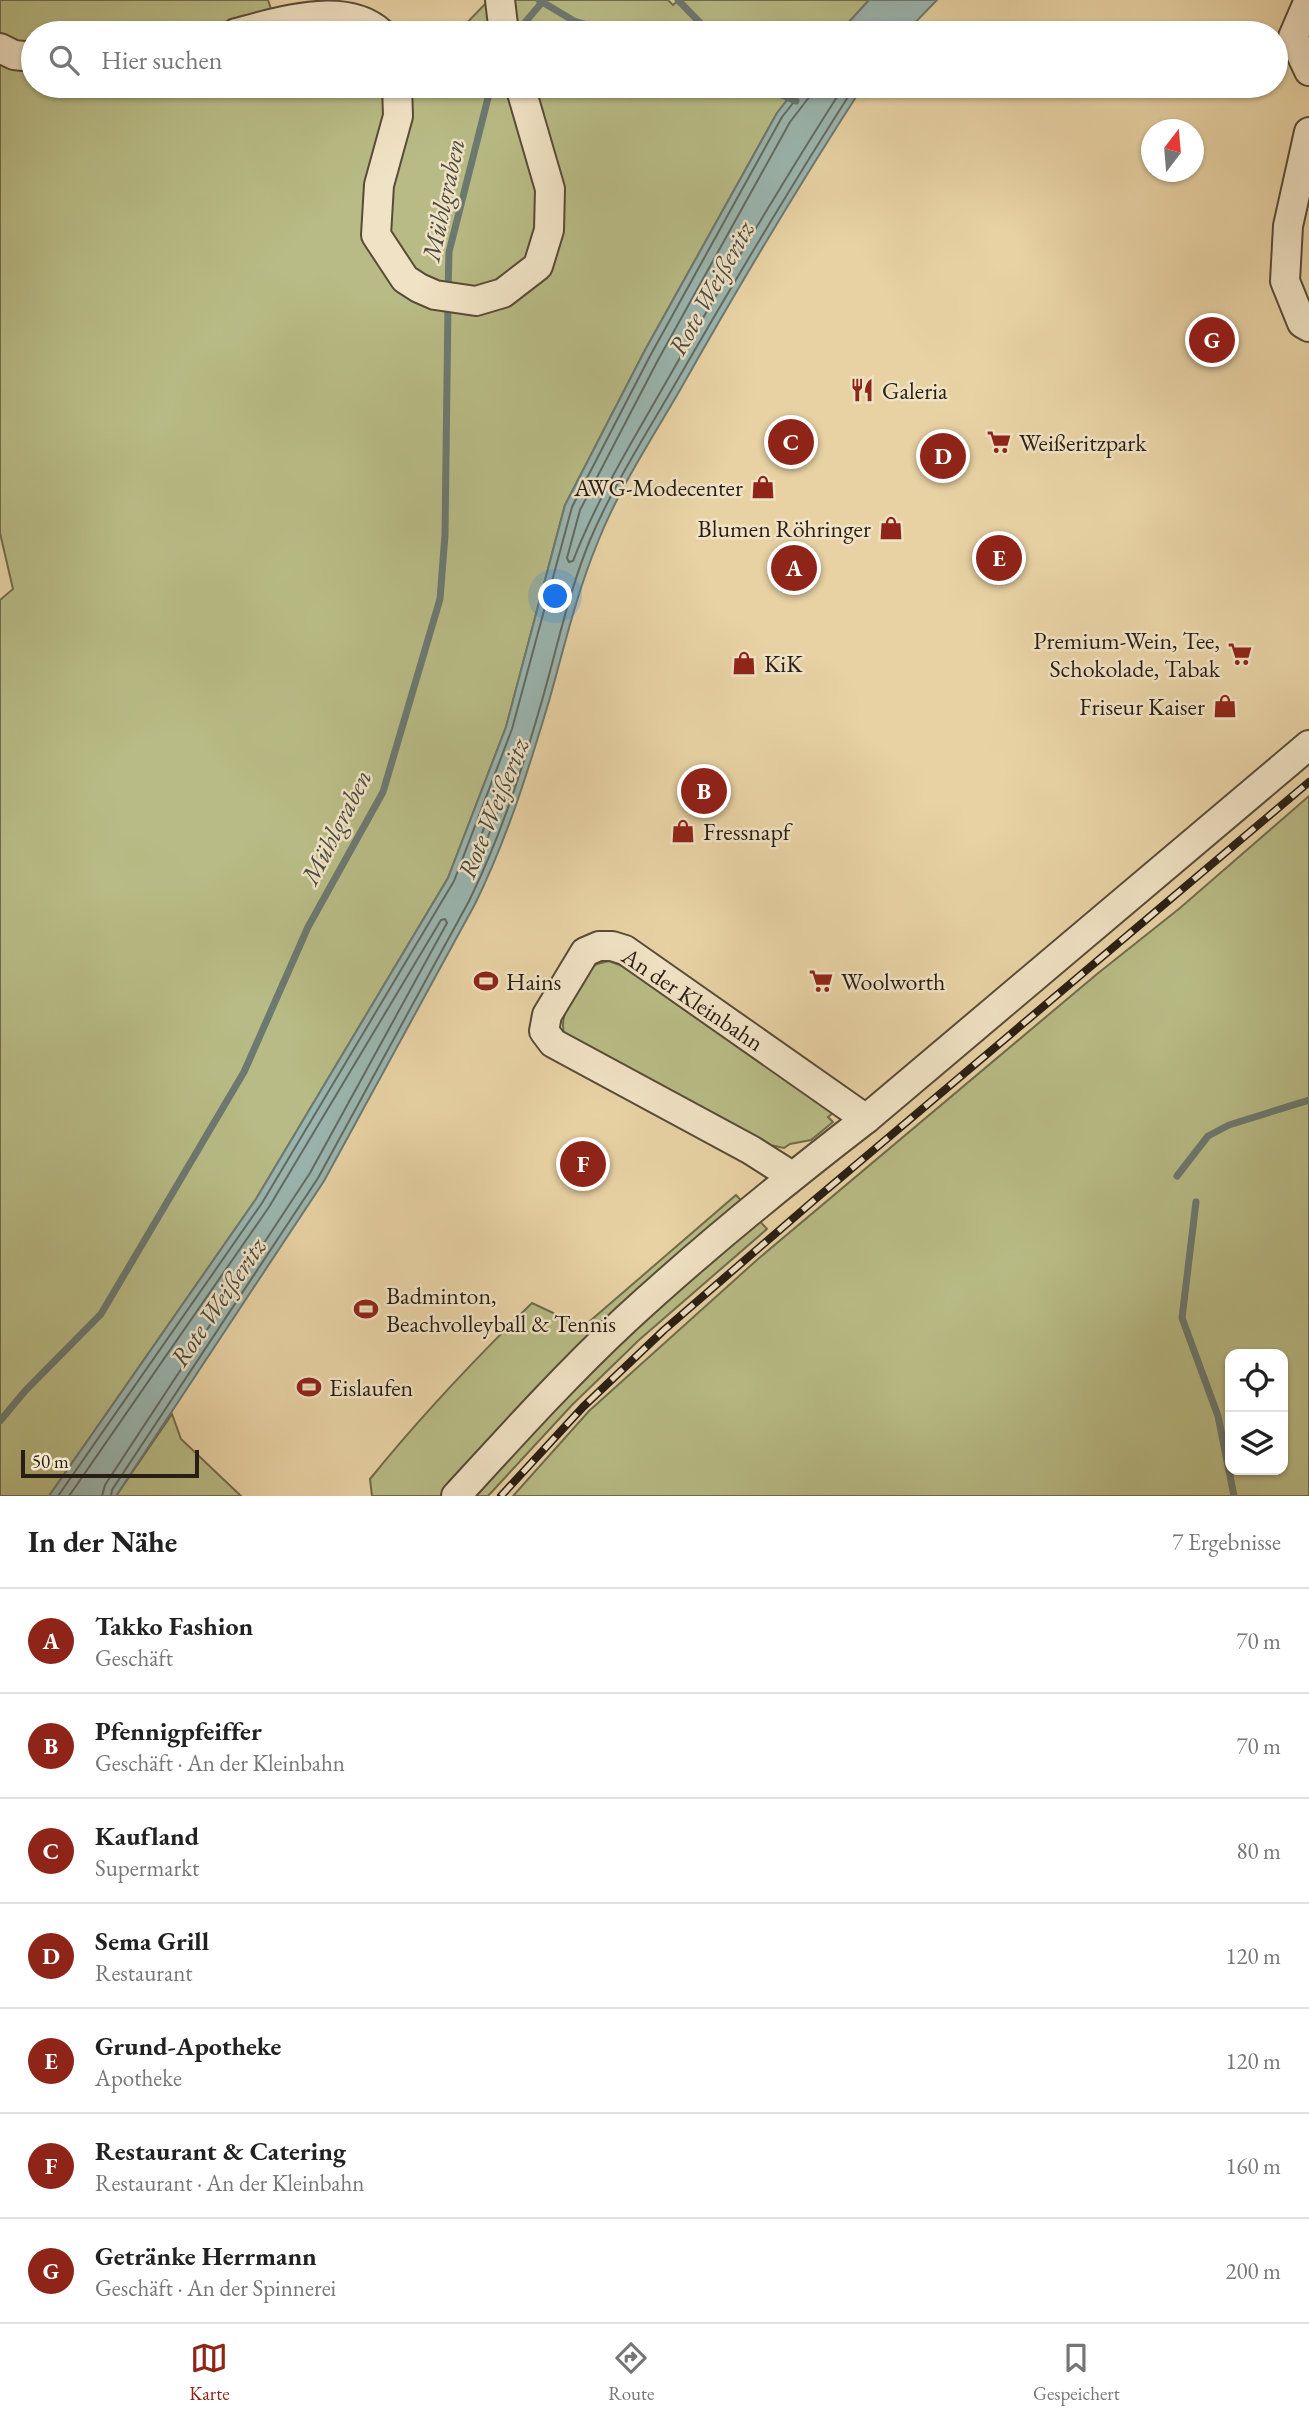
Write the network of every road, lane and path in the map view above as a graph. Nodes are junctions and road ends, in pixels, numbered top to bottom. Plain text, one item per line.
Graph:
1 (500, 0) edge
2 (1308, 0) edge
3 (283, 21) edge
4 (363, 21) edge
5 (503, 21) edge
6 (0, 48) edge
7 (21, 56) edge
8 (1309, 71) edge
9 (397, 98) edge
10 (523, 98) edge
11 (1309, 132) edge
12 (1309, 327) edge
13 (1309, 745) edge
14 (866, 1119) junction
15 (792, 1176) junction
16 (456, 1496) edge

1 - 5 street
2 - 8 street
3 - 4 street
6 - 7 street
9 - 10 street
11 - 12 street
13 - 14 street
14 - 15 street
14 - 15 street, An der Kleinbahn
15 - 16 street

